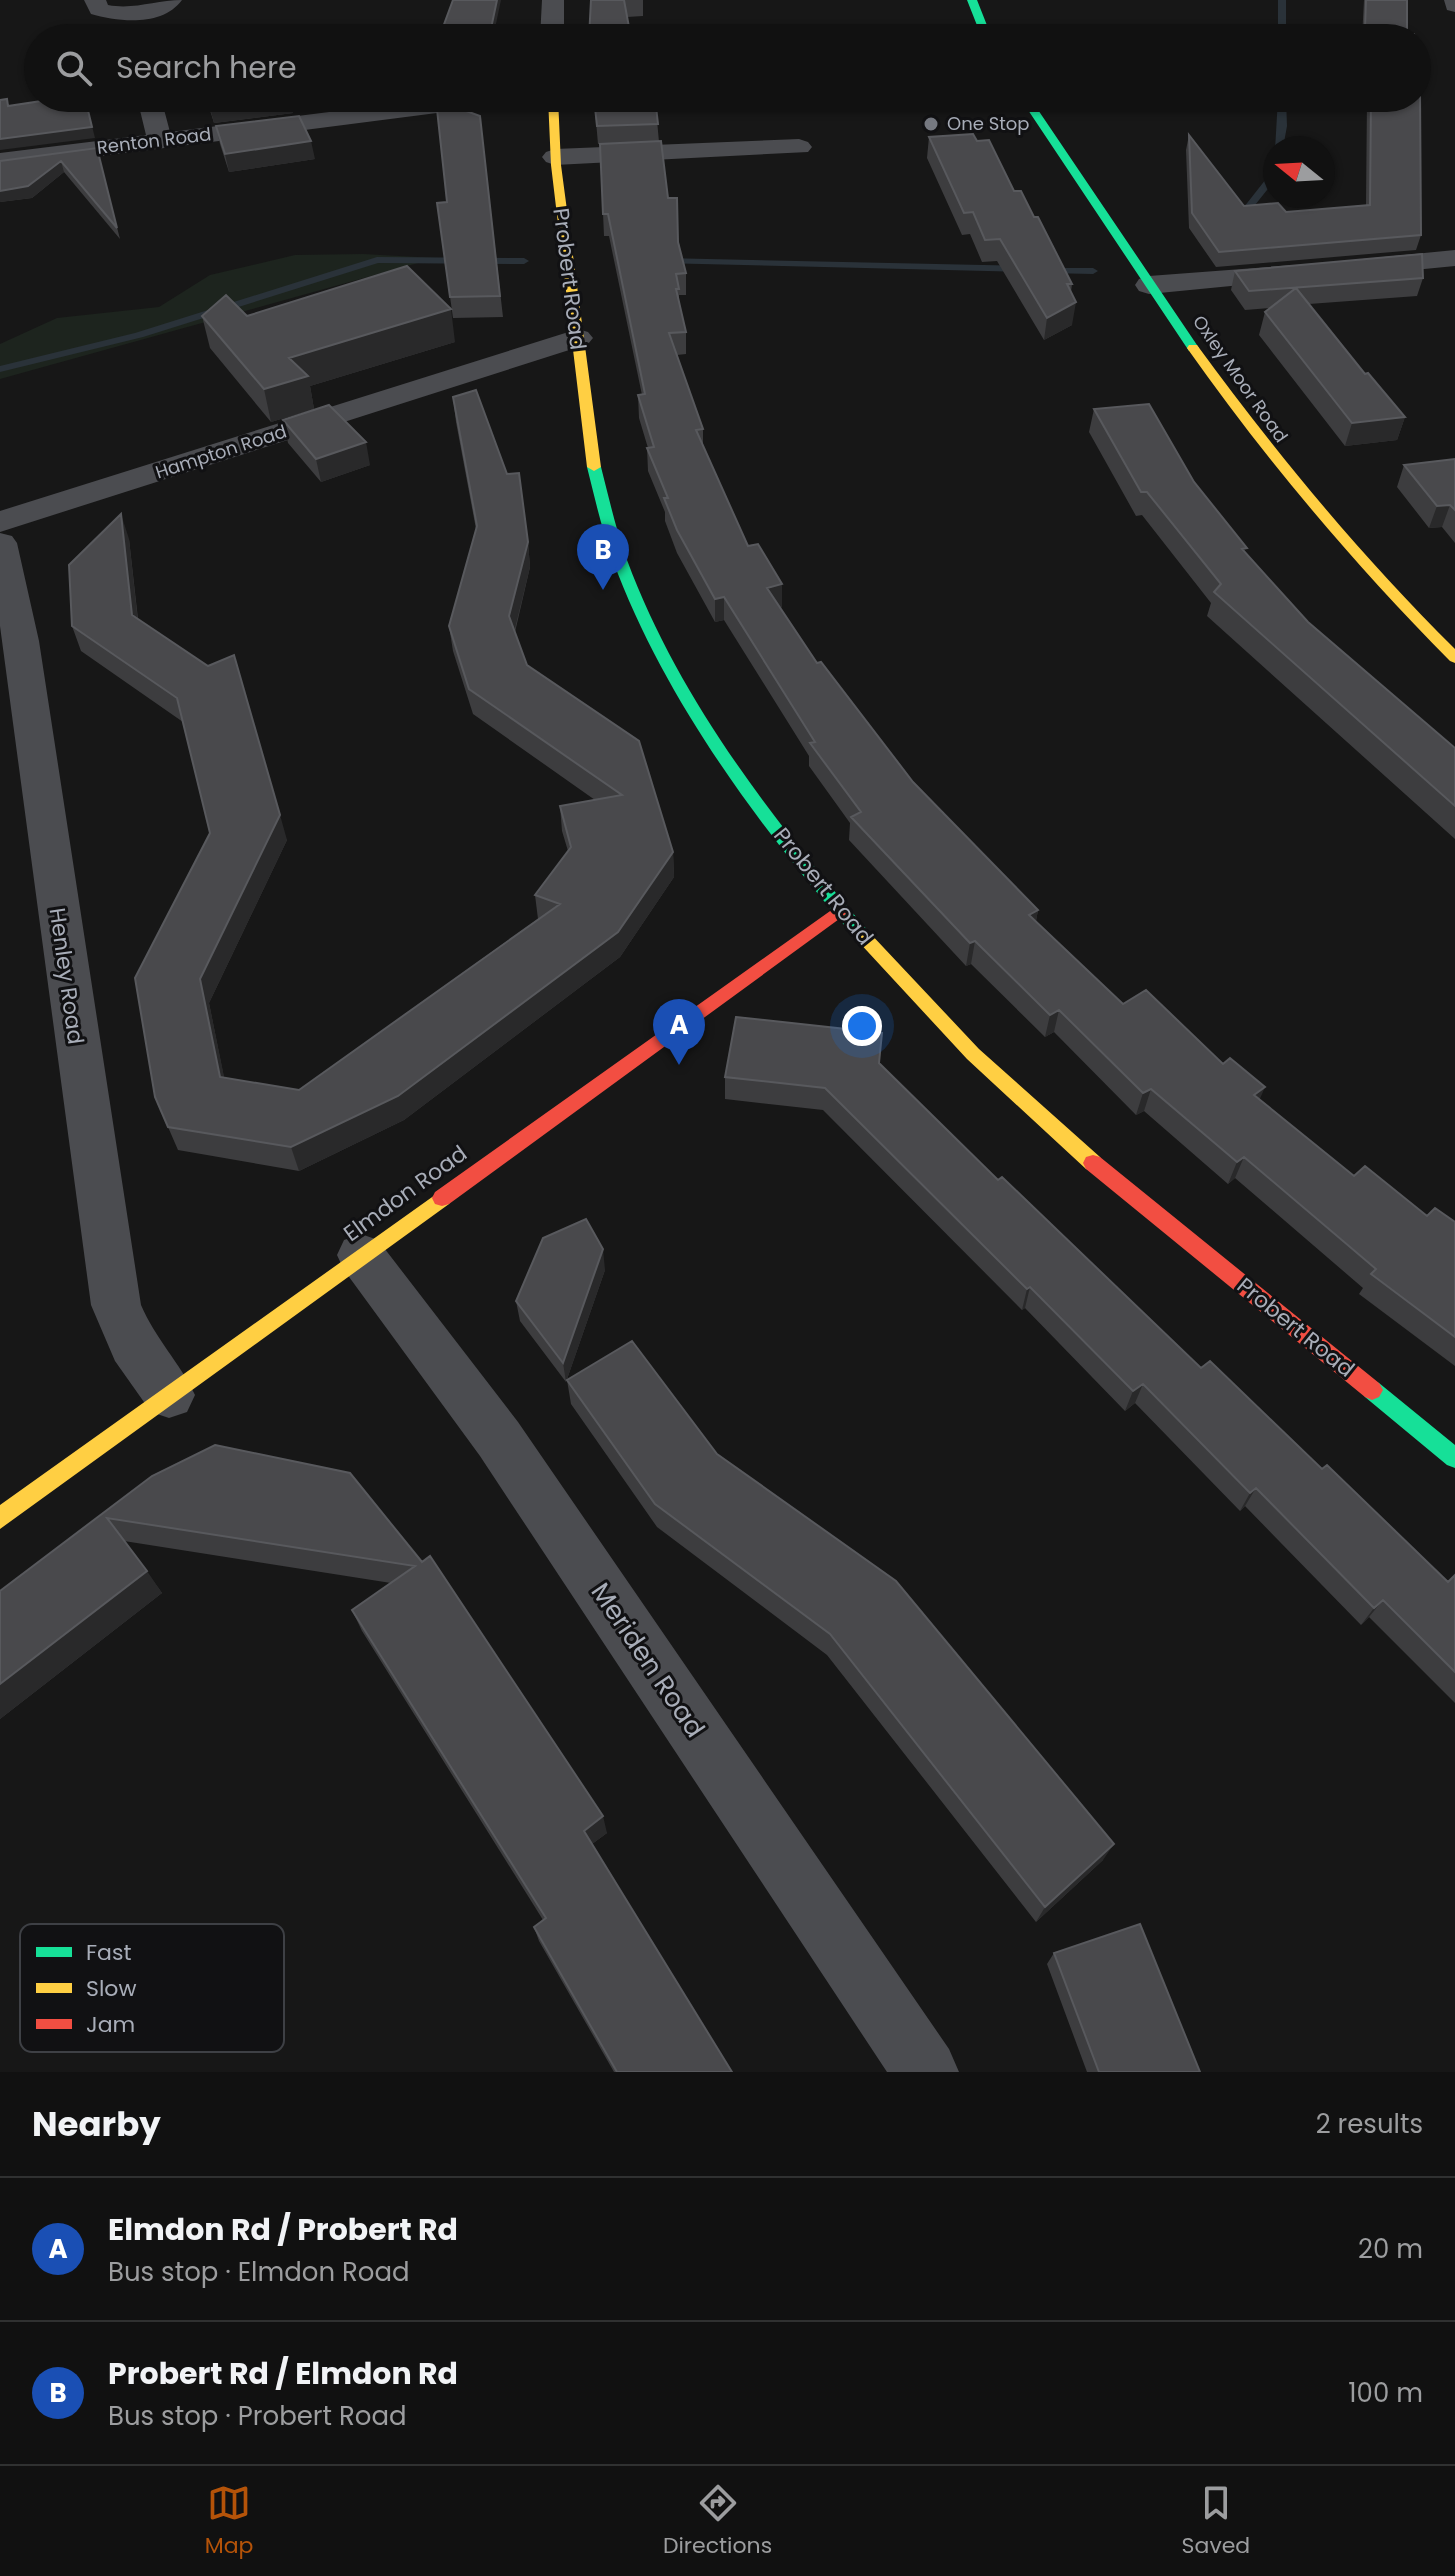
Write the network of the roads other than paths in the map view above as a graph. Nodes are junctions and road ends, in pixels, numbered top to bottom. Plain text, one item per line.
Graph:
1 (95, 0) edge
2 (171, 0) edge
3 (553, 0) edge
4 (972, 0) edge
5 (132, 14) junction
6 (132, 24) edge
7 (552, 24) edge
8 (981, 24) edge
9 (153, 112) edge
10 (386, 112) edge
11 (553, 112) edge
12 (1034, 112) edge
13 (160, 140) junction
14 (799, 147) dead end
15 (555, 157) junction
16 (0, 161) edge
17 (1444, 259) edge
18 (1455, 284) edge
19 (1149, 285) junction
20 (578, 338) junction
21 (0, 522) edge
22 (0, 543) edge
23 (1455, 658) edge
24 (840, 910) junction
25 (361, 1255) junction
26 (169, 1395) junction
27 (1455, 1458) edge
28 (0, 1518) edge
29 (926, 2072) edge

1 - 5 street
2 - 5 street
3 - 7 street
4 - 8 street
5 - 6 street
9 - 13 street
10 - 13 street, Renton Road
11 - 15 street, Probert Road
12 - 19 street, Oxley Moor Road
13 - 16 street, Renton Road
14 - 15 street
15 - 20 street, Probert Road
17 - 18 street
17 - 19 street
19 - 23 street, Oxley Moor Road
20 - 21 street, Hampton Road
20 - 24 street, Probert Road
22 - 26 street, Henley Road
24 - 25 street, Elmdon Road
24 - 27 street, Probert Road
25 - 26 street, Elmdon Road
25 - 29 street, Meriden Road
26 - 28 street, Elmdon Road

